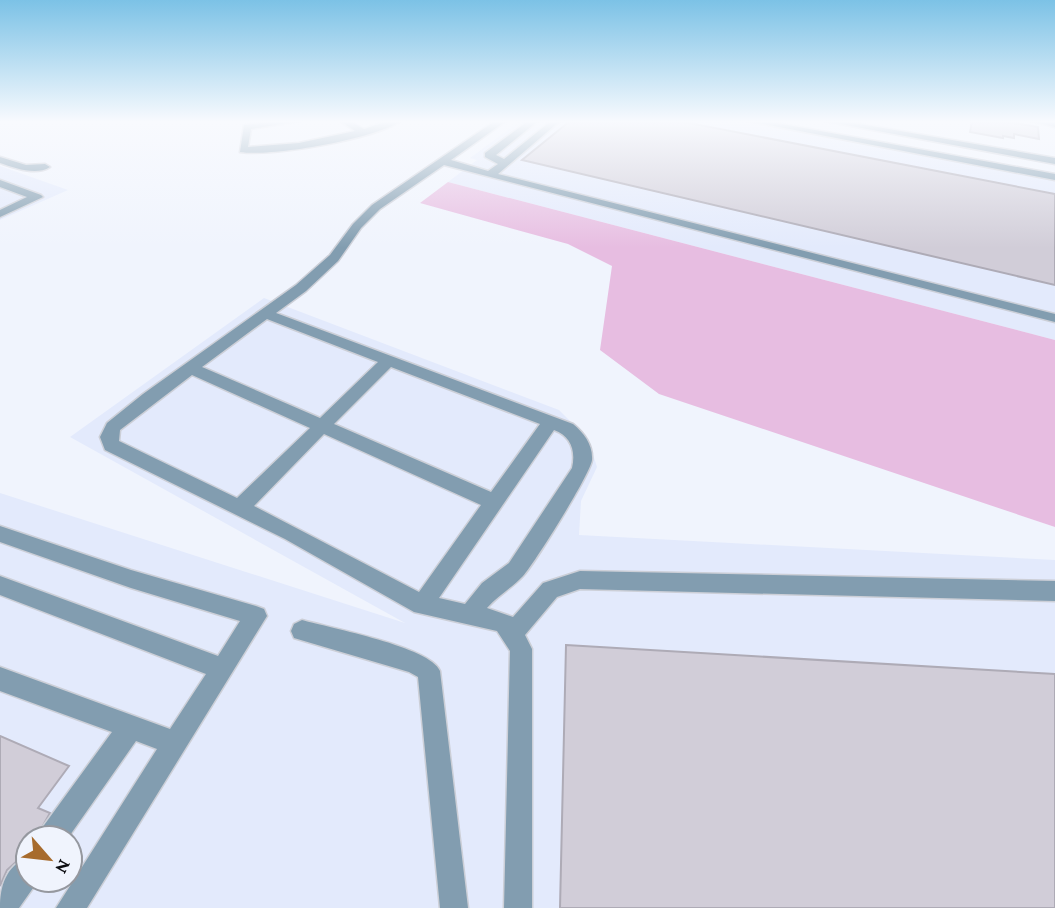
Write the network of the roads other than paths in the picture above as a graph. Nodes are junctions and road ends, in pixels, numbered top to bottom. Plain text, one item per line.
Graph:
1 (10, 163) edge
2 (440, 163) edge
3 (451, 163) edge
4 (504, 163) edge
5 (981, 163) edge
6 (21, 167) junction
7 (46, 167) dead end
8 (490, 175) junction
9 (1055, 177) edge
10 (1, 182) edge
11 (23, 192) junction
12 (0, 202) edge
13 (0, 214) edge
14 (270, 312) junction
15 (1055, 318) edge
16 (389, 360) junction
17 (191, 368) junction
18 (550, 422) junction
19 (323, 426) junction
20 (494, 502) junction
21 (240, 508) junction
22 (0, 534) edge
23 (0, 584) edge
24 (1055, 591) edge
25 (422, 605) junction
26 (470, 614) junction
27 (302, 631) dead end
28 (512, 634) junction
29 (223, 669) junction
30 (0, 679) edge
31 (131, 727) junction
32 (175, 744) junction
33 (62, 824) edge
34 (14, 891) edge
35 (2, 908) edge
36 (70, 908) edge
37 (454, 908) edge
38 (517, 908) edge

1 - 6 street
2 - 14 street
3 - 8 street
4 - 8 street
5 - 9 street
6 - 7 street
6 - 10 street
8 - 15 street
10 - 11 street
11 - 12 street
11 - 13 street
14 - 16 street
14 - 17 street
16 - 18 street
16 - 19 street
17 - 19 street
17 - 21 street
18 - 20 street
18 - 26 street
19 - 20 street
19 - 21 street
20 - 25 street
21 - 25 street
22 - 29 street
23 - 29 street
24 - 28 street
25 - 26 street
26 - 28 street
27 - 37 street
28 - 38 street
29 - 32 street
30 - 31 street
31 - 32 street
31 - 33 street
32 - 36 street
34 - 35 street

